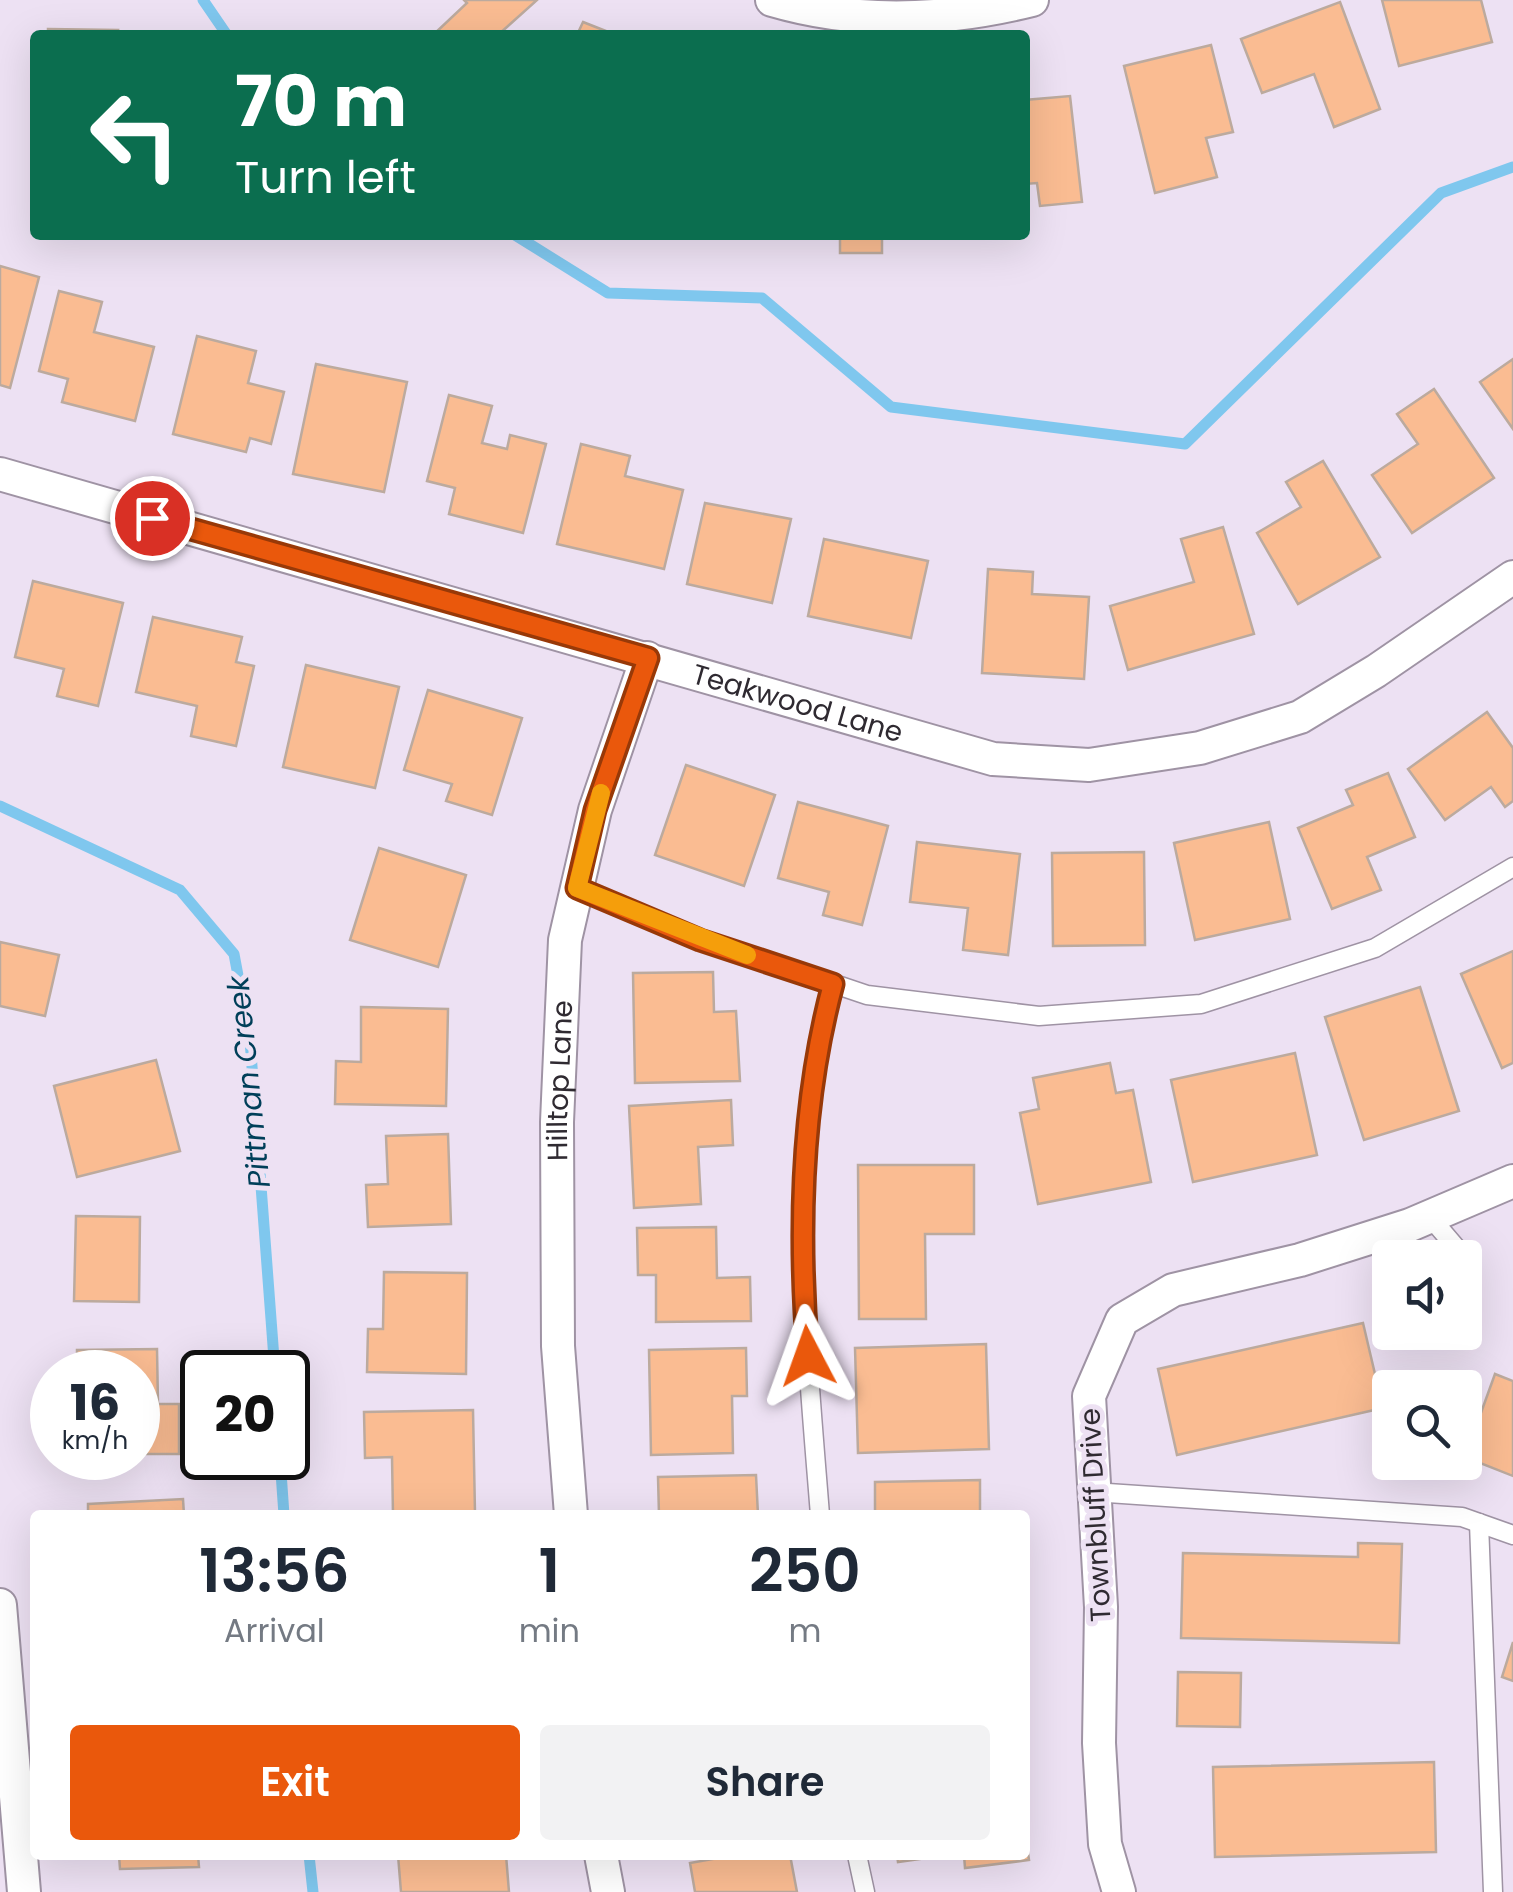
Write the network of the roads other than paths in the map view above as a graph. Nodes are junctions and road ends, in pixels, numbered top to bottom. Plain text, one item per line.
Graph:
1 (772, 0) edge
2 (1032, 0) edge
3 (0, 474) edge
4 (1513, 576) edge
5 (648, 658) junction
6 (1513, 867) edge
7 (577, 888) junction
8 (833, 984) junction
9 (1513, 1181) edge
10 (1430, 1216) junction
11 (1450, 1240) edge
12 (1093, 1492) junction
13 (571, 1510) edge
14 (820, 1510) edge
15 (1480, 1523) junction
16 (1513, 1535) edge
17 (0, 1605) edge
18 (602, 1860) edge
19 (858, 1860) edge
20 (24, 1892) edge
21 (608, 1892) edge
22 (865, 1892) edge
23 (1119, 1892) edge
24 (1493, 1892) edge

1 - 2 street
3 - 5 street, Teakwood Lane
4 - 5 street, Teakwood Lane
5 - 7 street, Hilltop Lane
6 - 8 lane
7 - 8 lane
7 - 13 street, Hilltop Lane
8 - 14 lane
9 - 10 street, Townbluff Drive
10 - 11 lane
10 - 12 street, Townbluff Drive
12 - 15 lane
12 - 23 street, Townbluff Drive
15 - 16 lane
15 - 24 lane
17 - 20 street
18 - 21 street
19 - 22 lane

